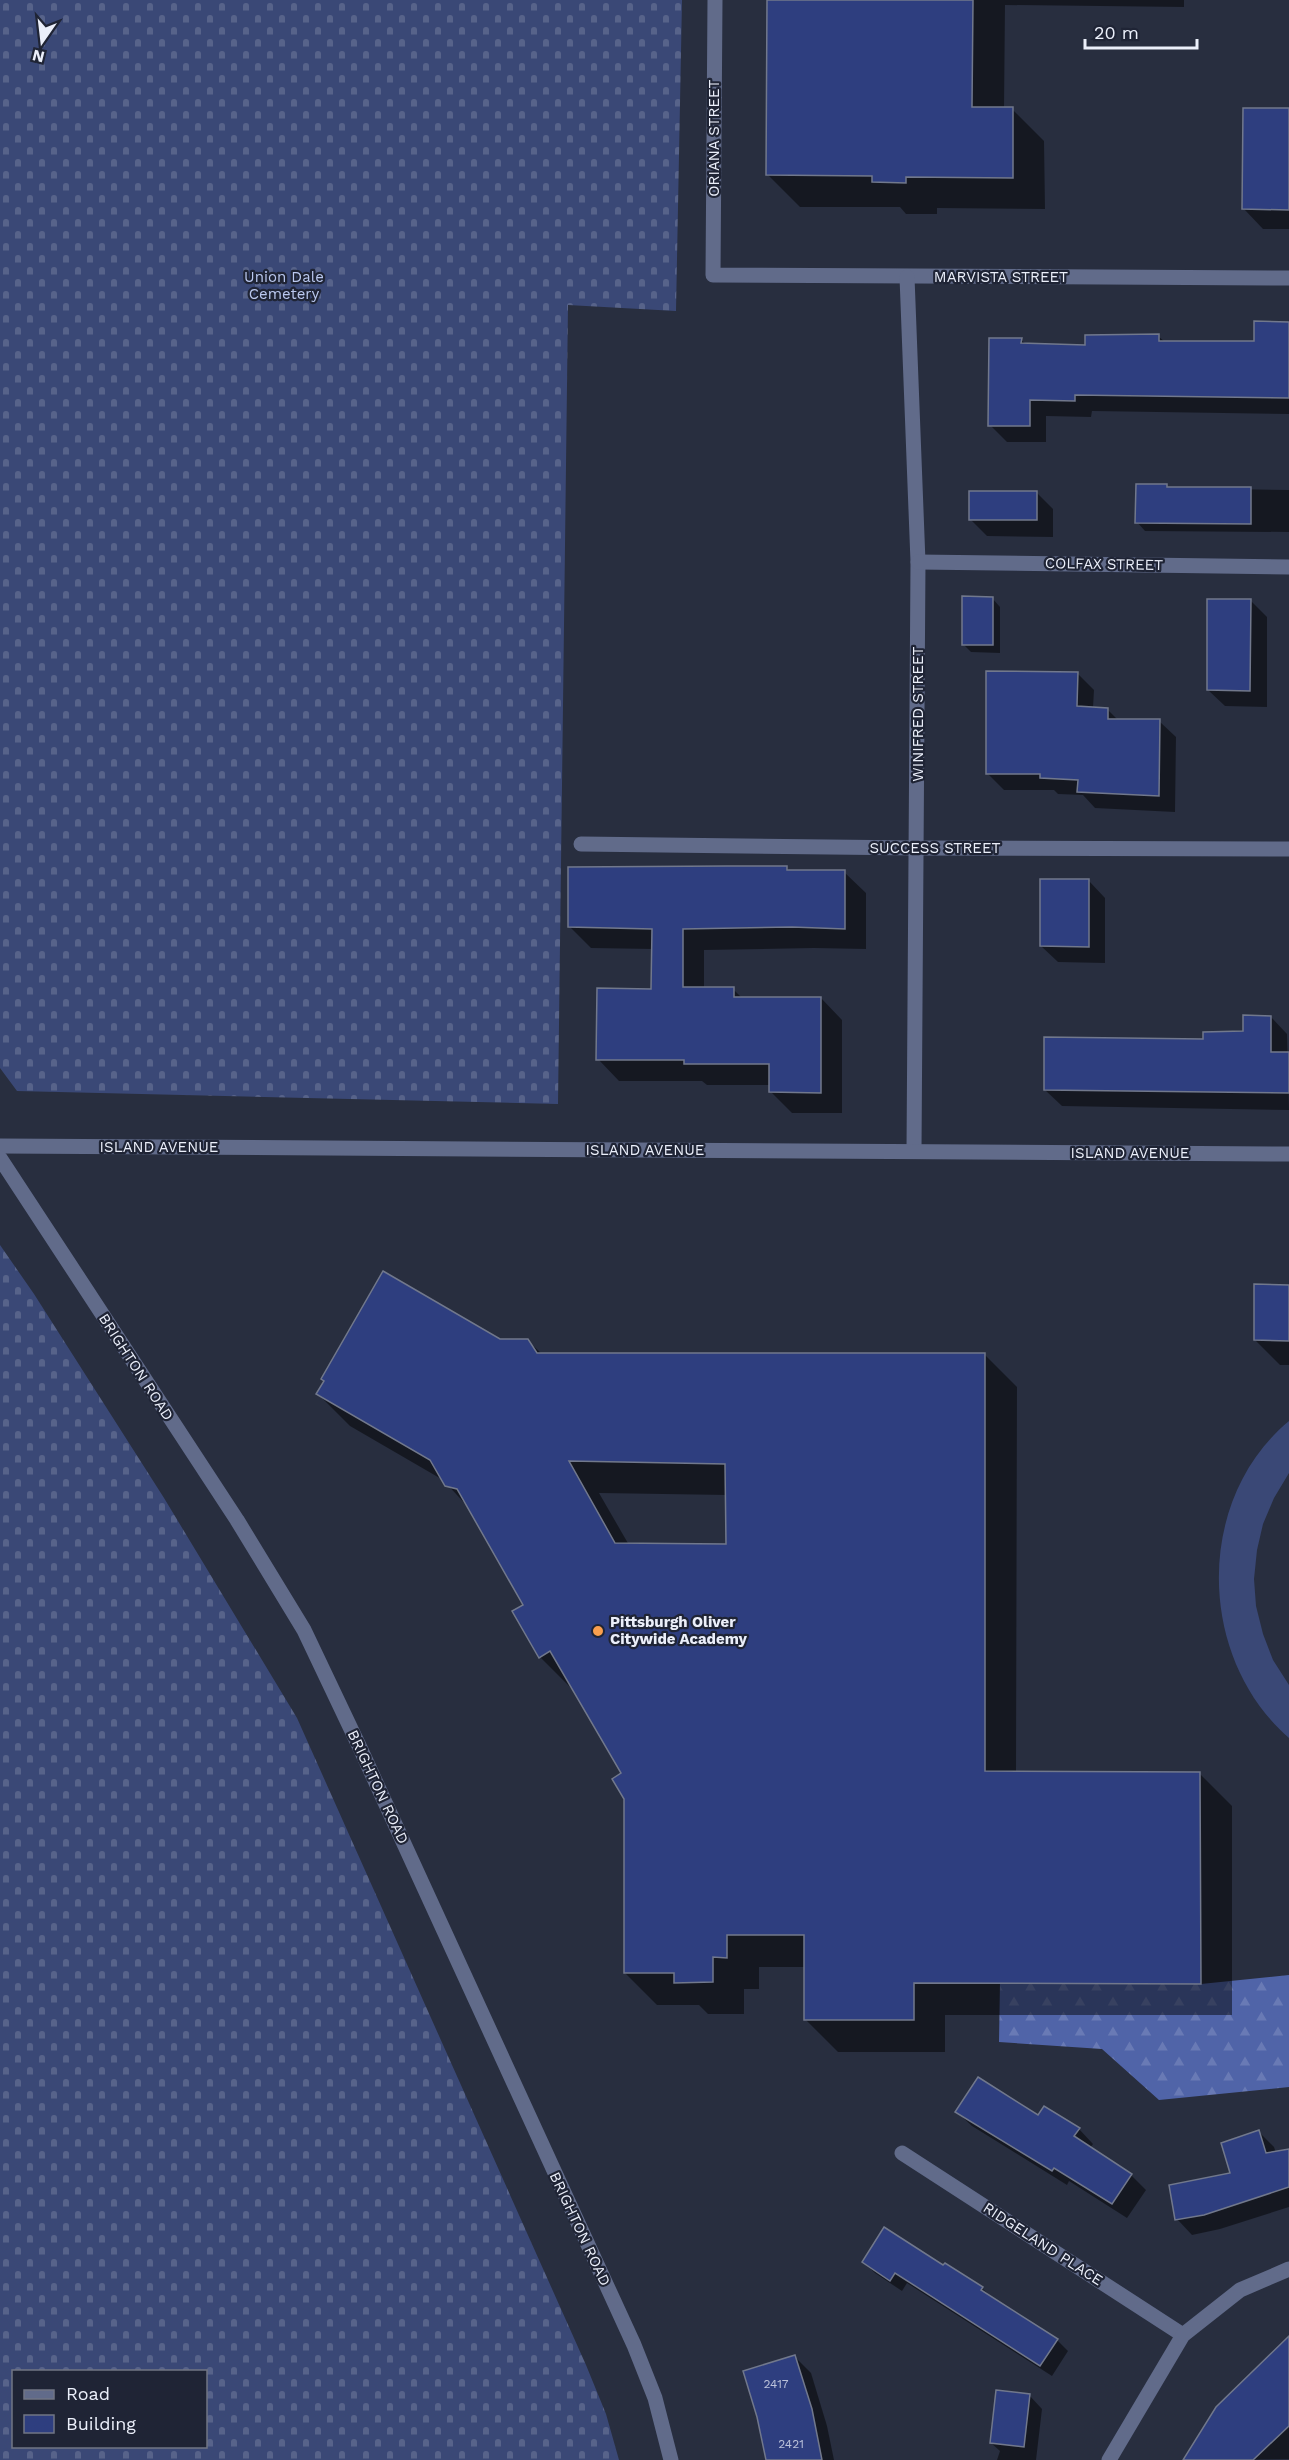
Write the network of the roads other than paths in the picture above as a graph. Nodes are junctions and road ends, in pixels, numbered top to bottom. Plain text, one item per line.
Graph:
1 (715, 0) edge
2 (713, 275) joint
3 (907, 277) junction
4 (1289, 278) edge
5 (918, 562) junction
6 (1289, 567) edge
7 (581, 844) dead end
8 (917, 848) junction
9 (1289, 849) edge
10 (0, 1146) edge
11 (914, 1151) junction
12 (1289, 1154) edge
13 (0, 1158) edge
14 (902, 2153) dead end
15 (1289, 2269) edge
16 (1184, 2335) junction
17 (672, 2460) edge
18 (1108, 2460) edge

1 - 2 street, ORIANA STREET
2 - 3 street, MARVISTA STREET
3 - 4 street, MARVISTA STREET
3 - 5 street, WINIFRED STREET
5 - 6 street, COLFAX STREET
5 - 8 street, WINIFRED STREET
7 - 8 street, SUCCESS STREET
8 - 9 street, SUCCESS STREET
8 - 11 street, WINIFRED STREET
10 - 11 street, ISLAND AVENUE
11 - 12 street, ISLAND AVENUE
13 - 17 street, BRIGHTON ROAD
14 - 16 street, RIDGELAND PLACE
15 - 16 street
16 - 18 street

